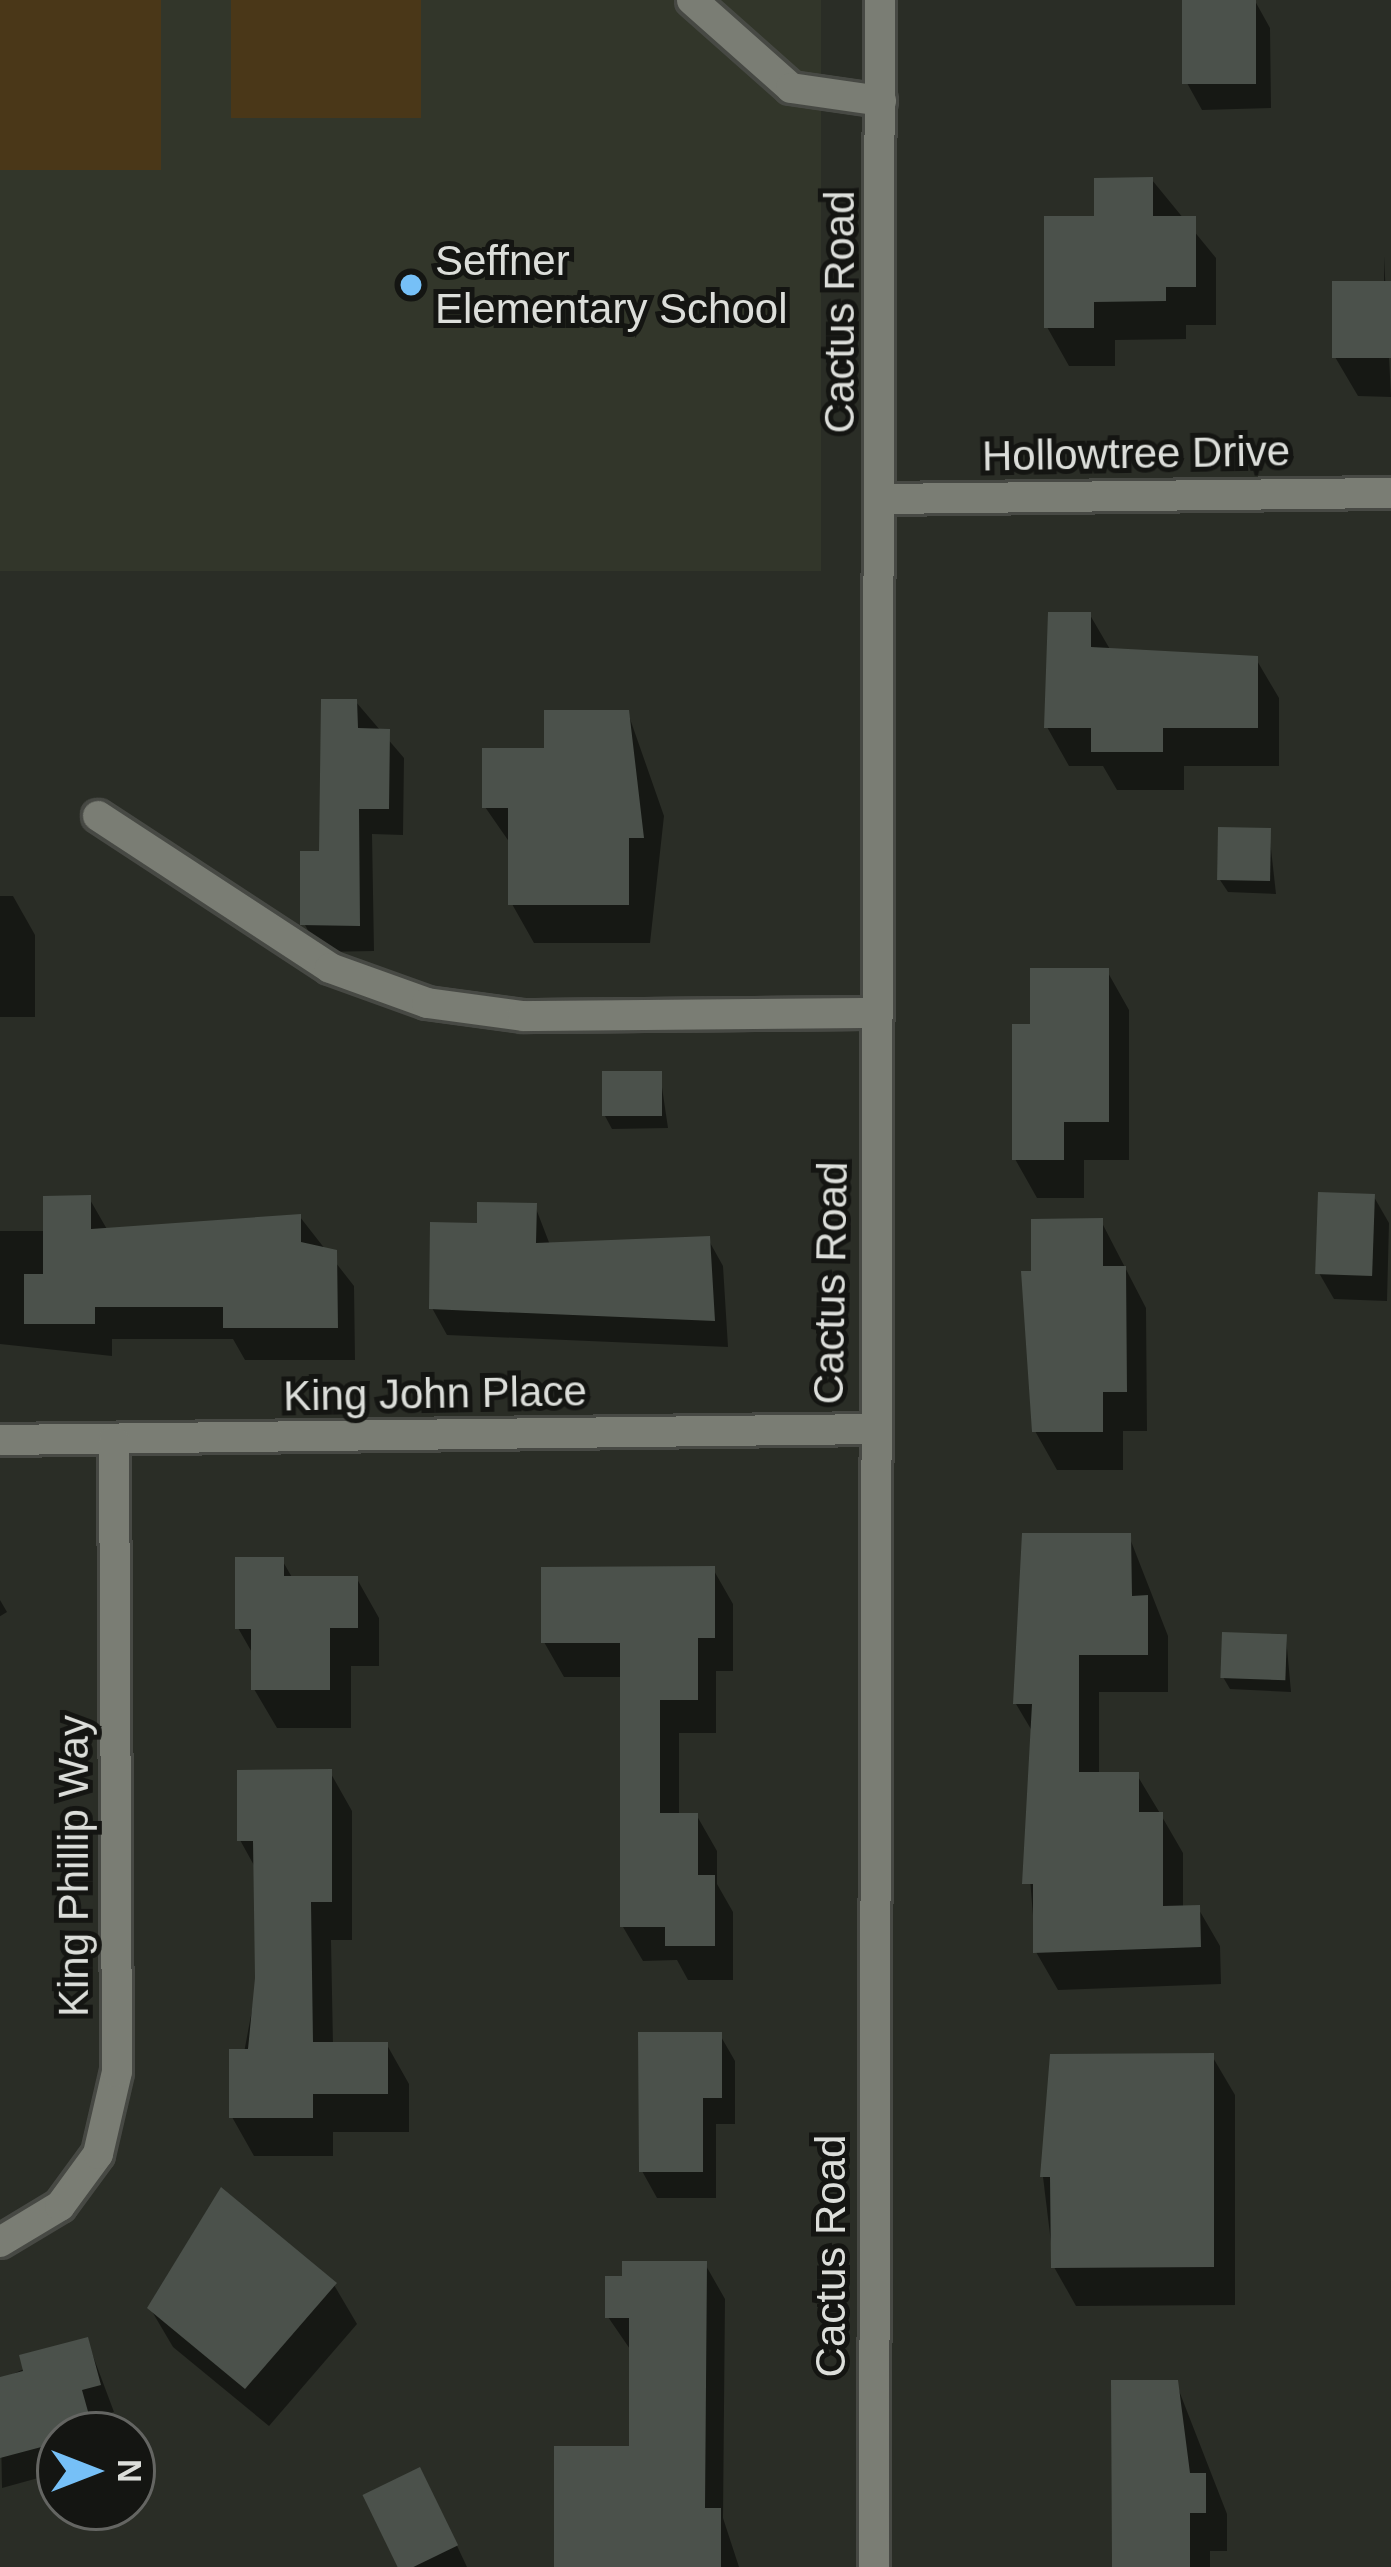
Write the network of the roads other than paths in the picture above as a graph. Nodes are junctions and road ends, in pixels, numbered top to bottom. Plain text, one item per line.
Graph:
1 (692, 0) edge
2 (880, 0) edge
3 (880, 101) junction
4 (1391, 494) edge
5 (882, 499) junction
6 (98, 816) dead end
7 (876, 1013) junction
8 (871, 1429) junction
9 (0, 1440) edge
10 (114, 1441) junction
11 (0, 2242) edge
12 (874, 2567) edge

1 - 3 street
2 - 3 street, Cactus Road
3 - 5 street, Cactus Road
4 - 5 street, Hollowtree Drive
5 - 7 street, Cactus Road
6 - 7 street
7 - 8 street, Cactus Road
8 - 10 street, King John Place
8 - 12 street, Cactus Road
9 - 10 street, King John Place
10 - 11 street, King Phillip Way

